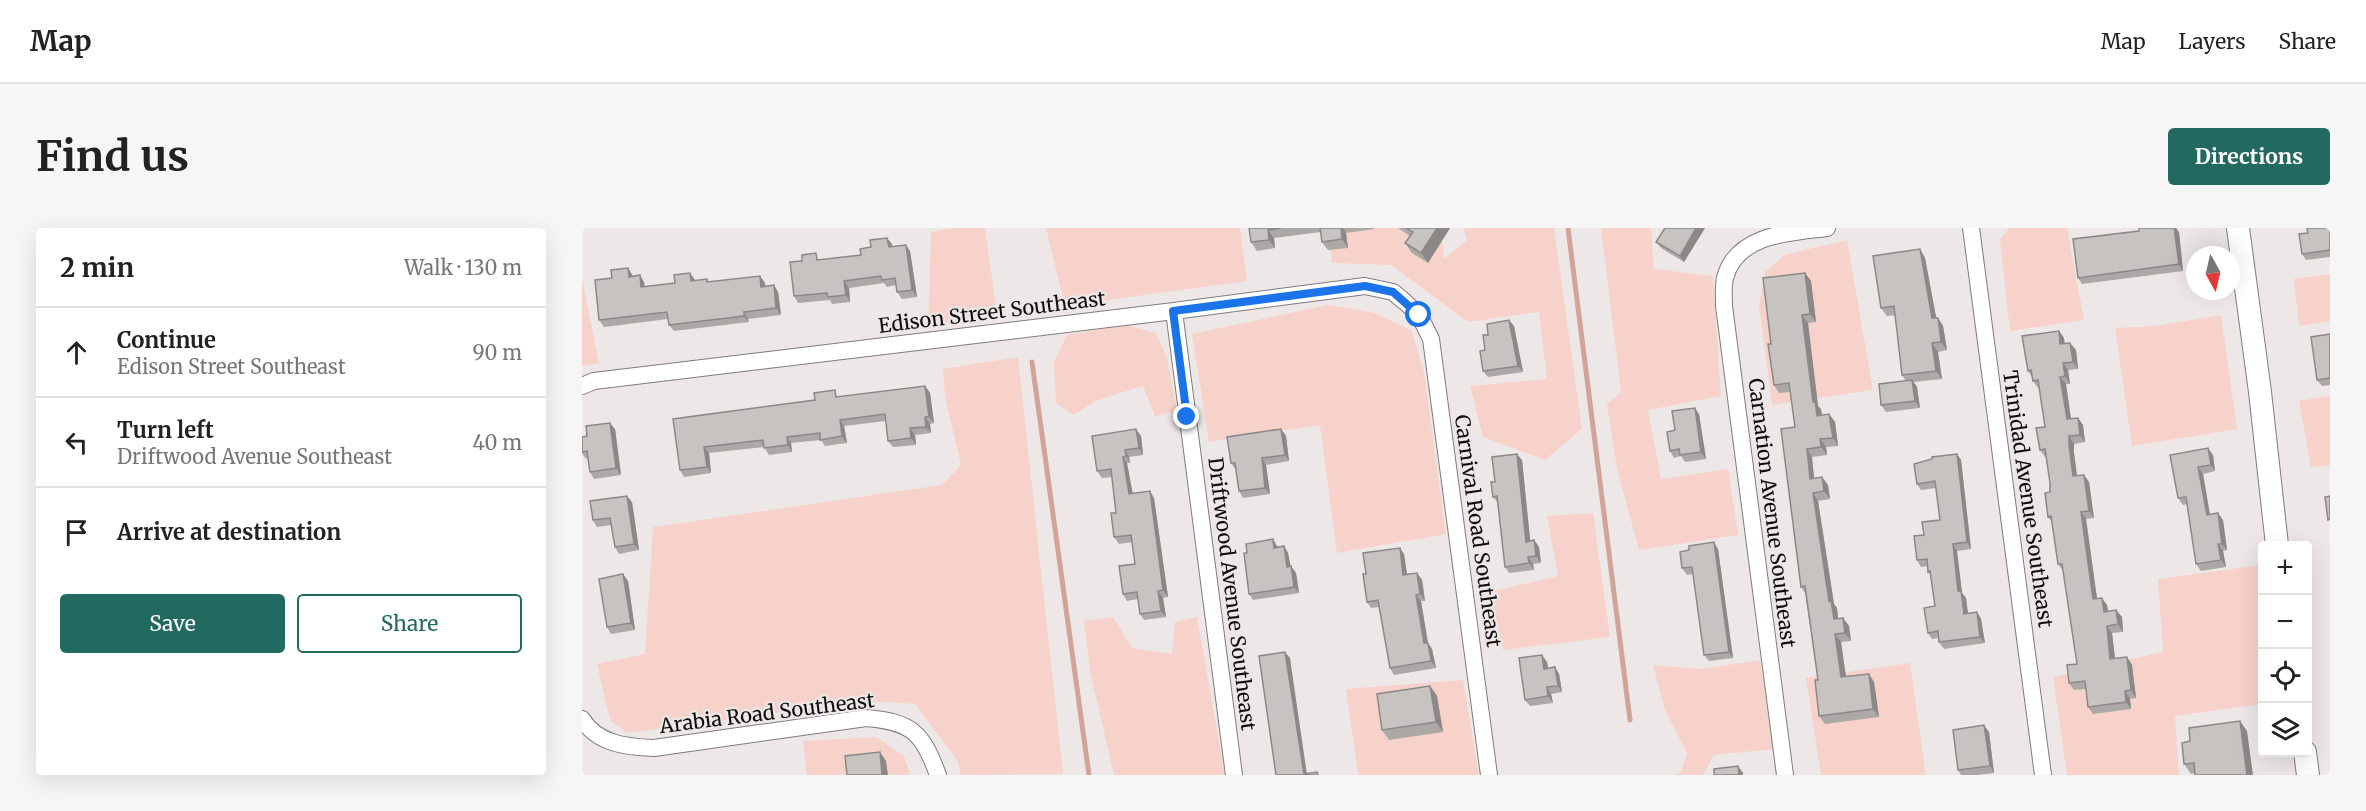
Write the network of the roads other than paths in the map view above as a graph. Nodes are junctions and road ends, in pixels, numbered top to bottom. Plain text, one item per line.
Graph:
1 (1827, 228) edge
2 (1971, 228) edge
3 (2238, 228) edge
4 (1405, 302) joint
5 (1173, 311) junction
6 (582, 386) edge
7 (2276, 541) edge
8 (582, 718) edge
9 (2306, 757) edge
10 (938, 775) edge
11 (1234, 775) edge
12 (1489, 775) edge
13 (1785, 775) edge
14 (2043, 775) edge
15 (2308, 775) edge

1 - 13 street, Carnation Avenue Southeast
2 - 14 street, Trinidad Avenue Southeast
3 - 7 street
4 - 5 street, Edison Street Southeast
4 - 12 street, Carnival Road Southeast
5 - 6 street, Edison Street Southeast
5 - 11 street, Driftwood Avenue Southeast
8 - 10 street, Arabia Road Southeast
9 - 15 street

